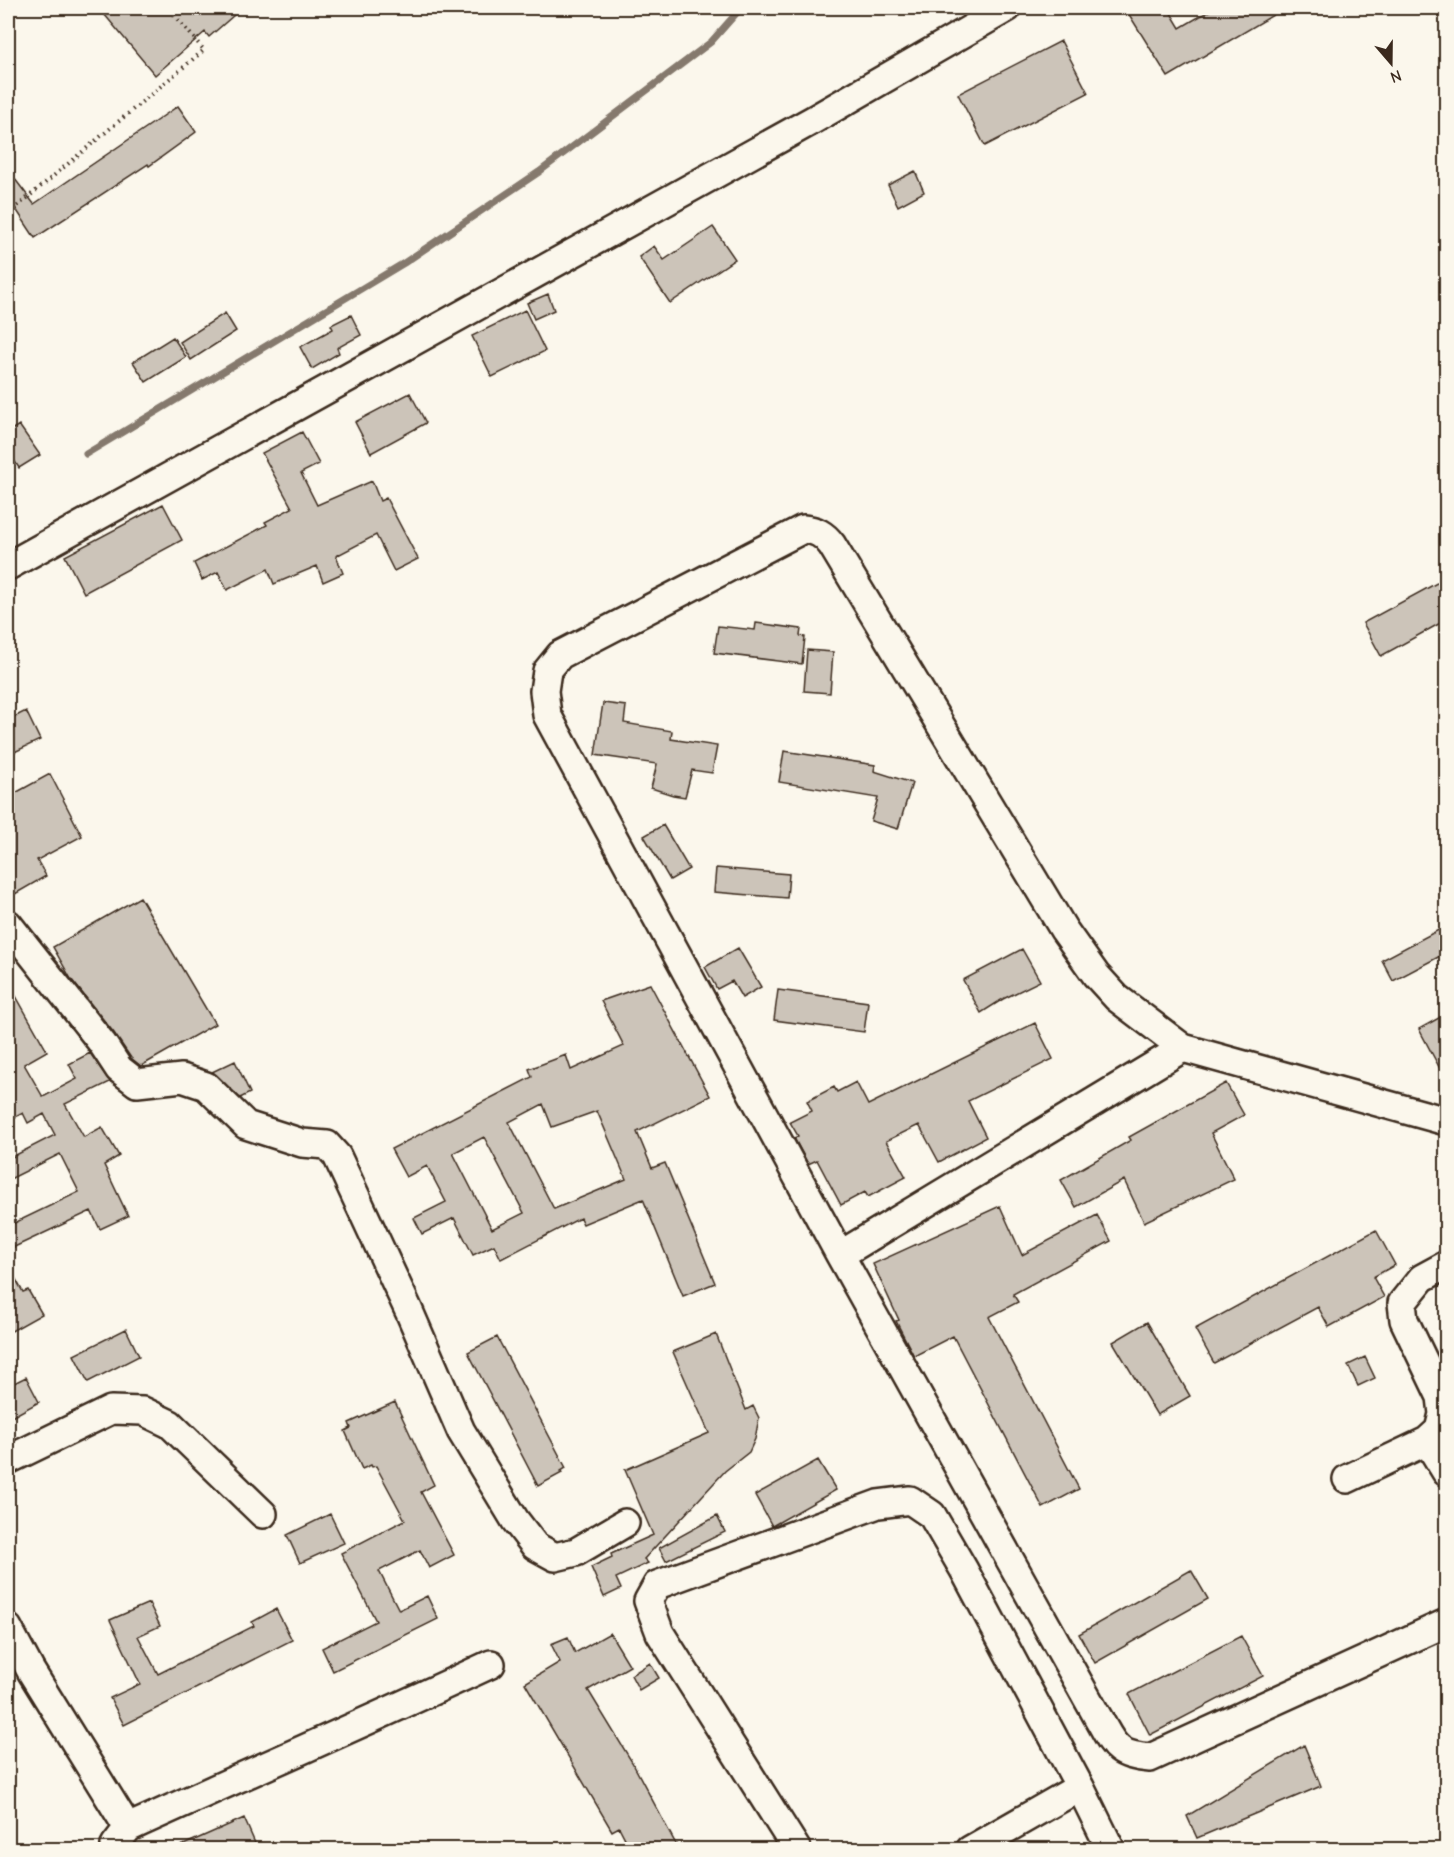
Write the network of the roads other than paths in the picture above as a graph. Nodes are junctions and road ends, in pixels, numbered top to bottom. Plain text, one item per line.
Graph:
1 (1007, 8) edge
2 (8, 566) edge
3 (8, 924) edge
4 (1183, 1048) junction
5 (1446, 1121) edge
6 (840, 1255) junction
7 (1446, 1265) edge
8 (1427, 1440) junction
9 (8, 1460) edge
10 (1446, 1472) edge
11 (1347, 1479) dead end
12 (263, 1514) dead end
13 (625, 1523) dead end
14 (1446, 1623) edge
15 (8, 1628) edge
16 (491, 1664) dead end
17 (1080, 1787) junction
18 (122, 1839) edge
19 (797, 1850) edge
20 (970, 1850) edge
21 (1111, 1850) edge

1 - 2 street
3 - 13 street
4 - 5 street
4 - 6 street
4 - 6 street
6 - 14 street
7 - 8 street
8 - 10 street
8 - 11 street
9 - 12 street
15 - 18 street
16 - 18 street
17 - 19 street
17 - 20 street
17 - 21 street

